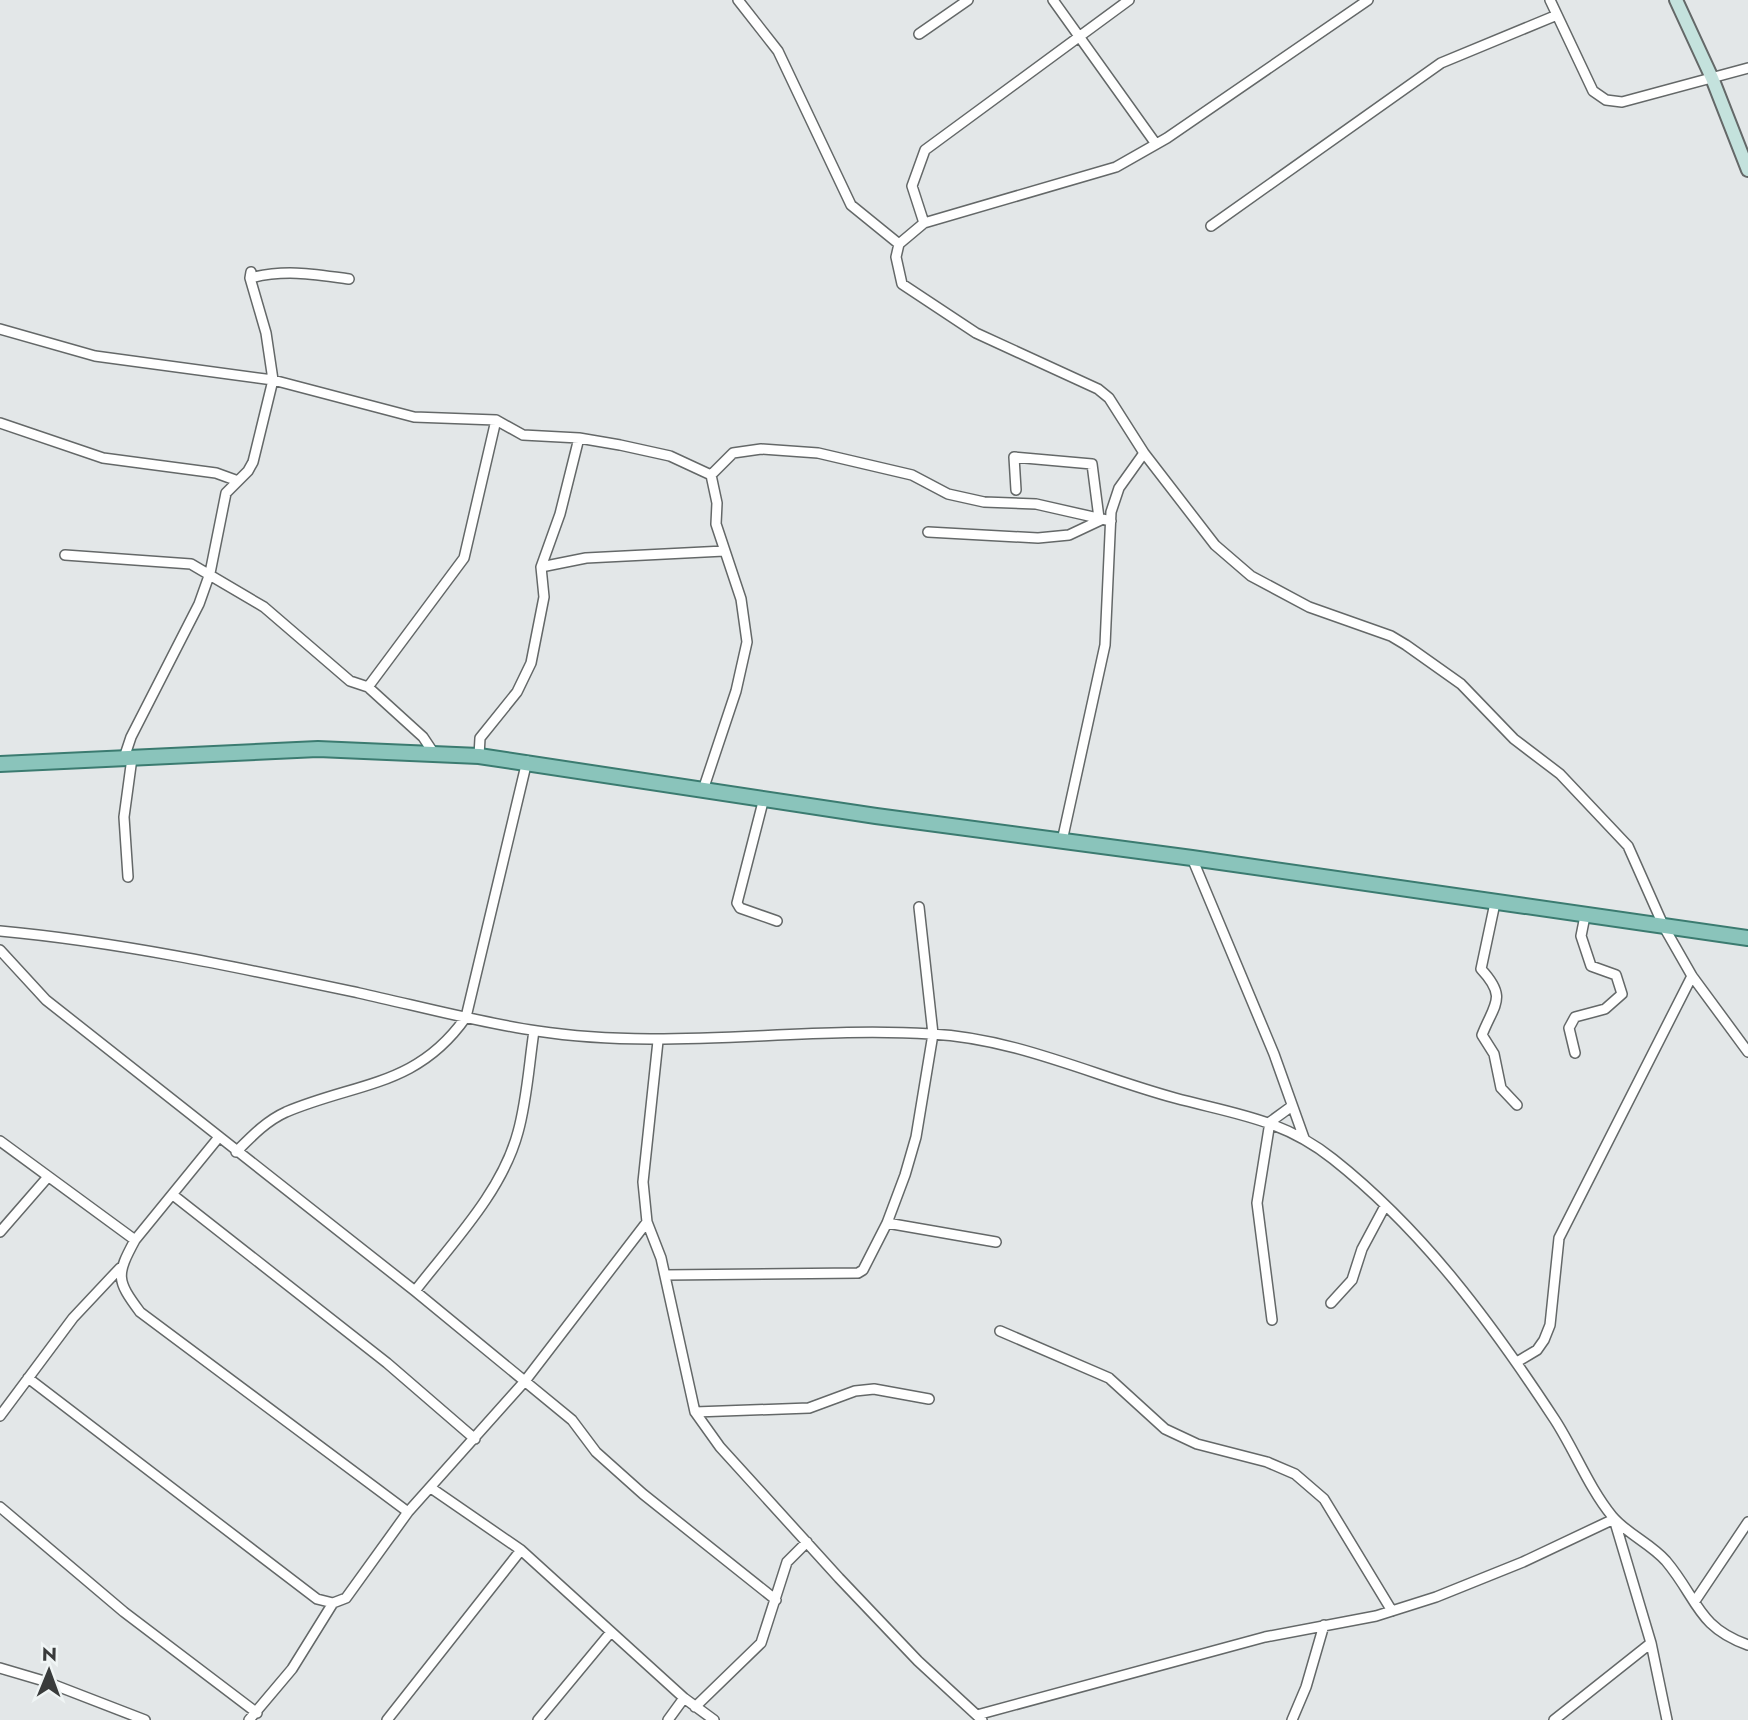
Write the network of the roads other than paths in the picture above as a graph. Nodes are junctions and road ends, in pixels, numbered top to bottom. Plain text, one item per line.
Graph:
1 (738, 0) edge
2 (968, 0) edge
3 (1053, 0) edge
4 (1129, 0) edge
5 (1368, 0) edge
6 (1550, 0) edge
7 (1676, 0) edge
8 (1557, 15) junction
9 (919, 34) dead end
10 (1080, 36) junction
11 (1748, 68) edge
12 (1712, 78) junction
13 (1156, 145) junction
14 (1748, 170) edge
15 (924, 223) junction
16 (1211, 226) dead end
17 (899, 244) junction
18 (349, 279) dead end
19 (0, 330) edge
20 (273, 380) junction
21 (496, 420) junction
22 (0, 424) edge
23 (579, 438) junction
24 (1144, 453) junction
25 (711, 475) junction
26 (238, 481) junction
27 (1016, 490) dead end
28 (1104, 520) junction
29 (928, 532) dead end
30 (724, 551) junction
31 (65, 555) dead end
32 (541, 567) junction
33 (210, 573) junction
34 (368, 687) junction
35 (433, 752) junction
36 (479, 755) junction
37 (128, 758) junction
38 (527, 761) junction
39 (0, 764) edge
40 (704, 788) junction
41 (764, 798) junction
42 (1062, 841) junction
43 (1192, 858) junction
44 (128, 877) dead end
45 (1495, 902) junction
46 (919, 907) dead end
47 (1585, 916) junction
48 (777, 921) dead end
49 (1664, 928) junction
50 (0, 931) edge
51 (1748, 938) edge
52 (0, 950) edge
53 (1692, 976) junction
54 (466, 1017) junction
55 (534, 1031) junction
56 (933, 1034) junction
57 (658, 1041) junction
58 (1748, 1052) edge
59 (1575, 1053) dead end
60 (1517, 1105) dead end
61 (1292, 1106) junction
62 (1270, 1122) junction
63 (219, 1138) junction
64 (1304, 1138) junction
65 (0, 1141) edge
66 (236, 1152) junction
67 (47, 1178) junction
68 (173, 1195) junction
69 (1385, 1206) junction
70 (647, 1222) junction
71 (887, 1223) junction
72 (0, 1232) edge
73 (135, 1240) junction
74 (996, 1242) dead end
75 (120, 1268) junction
76 (664, 1275) junction
77 (415, 1291) junction
78 (1331, 1303) dead end
79 (1272, 1320) dead end
80 (1000, 1331) dead end
81 (1517, 1363) junction
82 (28, 1378) junction
83 (524, 1381) junction
84 (929, 1399) dead end
85 (695, 1412) junction
86 (0, 1416) edge
87 (475, 1439) junction
88 (431, 1489) junction
89 (0, 1507) edge
90 (408, 1512) junction
91 (1614, 1519) junction
92 (1748, 1522) edge
93 (807, 1542) junction
94 (521, 1550) junction
95 (776, 1600) junction
96 (1695, 1601) junction
97 (333, 1603) junction
98 (1392, 1611) junction
99 (1324, 1625) junction
100 (611, 1632) junction
101 (1651, 1643) junction
102 (1748, 1645) edge
103 (0, 1668) edge
104 (684, 1698) junction
105 (695, 1707) junction
106 (253, 1716) edge
107 (979, 1717) edge
108 (145, 1720) edge
109 (387, 1720) edge
110 (538, 1720) edge
111 (668, 1720) edge
112 (714, 1720) edge
113 (1292, 1720) edge
114 (1554, 1720) edge
115 (1667, 1720) edge

1 - 17 street
2 - 9 street
3 - 10 street
4 - 10 street
5 - 13 street
6 - 8 street
7 - 12 main road
8 - 12 street
8 - 16 street
10 - 13 street
10 - 15 street
11 - 12 street
12 - 14 main road
13 - 15 street
15 - 17 street
17 - 24 street
18 - 20 street
19 - 20 street
20 - 21 street
20 - 26 street
21 - 23 street
21 - 34 street
22 - 26 street
23 - 25 street
23 - 32 street
24 - 28 street
24 - 49 street
25 - 28 street
25 - 30 street
26 - 33 street
27 - 28 street
28 - 29 street
28 - 42 street
30 - 32 street
30 - 40 street
31 - 33 street
32 - 36 street
33 - 34 street
33 - 37 street
34 - 35 street
35 - 36 main road
35 - 37 main road
36 - 38 main road
37 - 39 main road
37 - 44 street
38 - 40 main road
38 - 54 street
40 - 41 main road
41 - 42 main road
41 - 48 street
42 - 43 main road
43 - 45 main road
43 - 61 street
45 - 47 main road
45 - 60 street
46 - 56 street
47 - 49 main road
47 - 59 street
49 - 51 main road
49 - 53 street
50 - 54 street
52 - 63 street
53 - 58 street
53 - 81 street
54 - 55 street
54 - 66 street
55 - 57 street
55 - 77 street
56 - 57 street
56 - 62 street
56 - 71 street
57 - 70 street
61 - 62 street
61 - 64 street
62 - 64 street
62 - 79 street
63 - 66 street
63 - 68 street
64 - 69 street
65 - 67 street
66 - 77 street
67 - 72 street
67 - 73 street
68 - 73 street
68 - 87 street
69 - 78 street
69 - 81 street
70 - 76 street
70 - 83 street
71 - 74 street
71 - 76 street
73 - 75 street
75 - 82 street
75 - 90 street
76 - 85 street
77 - 83 street
80 - 98 street
81 - 91 street
82 - 86 street
82 - 97 street
83 - 87 street
83 - 95 street
84 - 85 street
85 - 93 street
87 - 88 street
88 - 90 street
88 - 94 street
89 - 106 street
90 - 97 street
91 - 96 street
91 - 98 street
91 - 101 street
92 - 96 street
93 - 95 street
93 - 107 street
94 - 100 street
94 - 109 street
95 - 105 street
96 - 102 street
97 - 106 street
98 - 99 street
99 - 107 street
99 - 113 street
100 - 104 street
100 - 110 street
101 - 114 street
101 - 115 street
103 - 108 street
104 - 105 street
104 - 111 street
105 - 112 street

